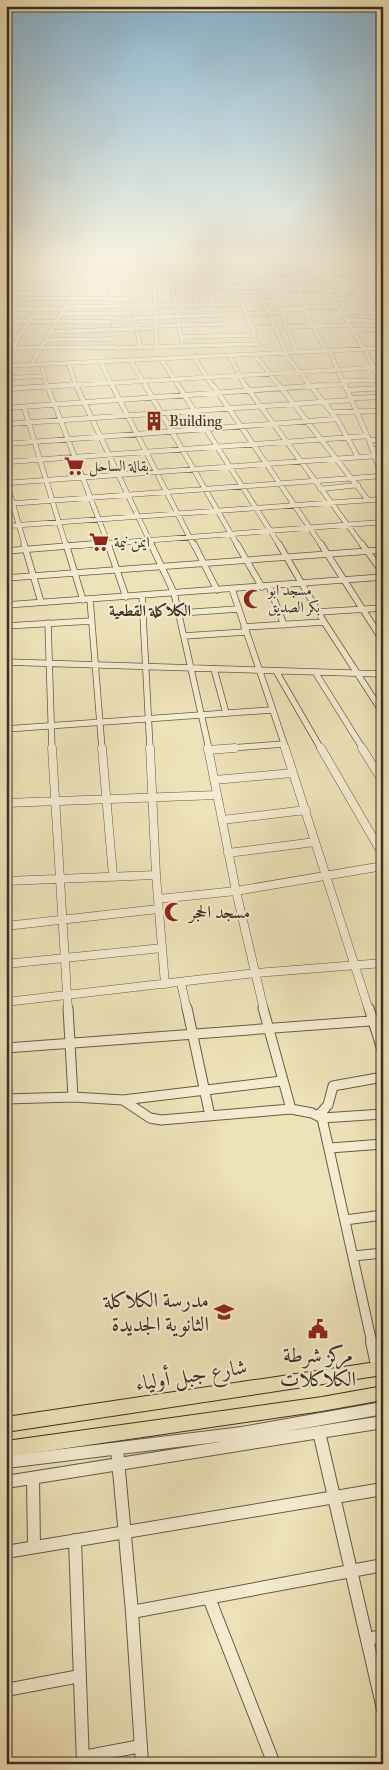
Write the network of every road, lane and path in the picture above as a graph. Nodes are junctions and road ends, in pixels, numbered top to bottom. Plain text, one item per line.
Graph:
1 (258, 344) edge
2 (15, 345) edge
3 (43, 345) edge
4 (68, 345) edge
5 (115, 345) edge
6 (235, 345) edge
7 (283, 345) edge
8 (293, 345) edge
9 (324, 345) edge
10 (362, 345) edge
11 (182, 346) junction
12 (140, 347) joint
13 (157, 347) joint
14 (6, 348) edge
15 (13, 348) junction
16 (41, 348) junction
17 (62, 348) junction
18 (68, 348) junction
19 (87, 348) junction
20 (116, 348) junction
21 (383, 349) edge
22 (365, 350) junction
23 (328, 351) junction
24 (296, 352) junction
25 (285, 353) junction
26 (258, 354) junction
27 (184, 356) junction
28 (230, 356) junction
29 (194, 358) junction
30 (6, 359) edge
31 (161, 359) junction
32 (119, 360) junction
33 (131, 361) junction
34 (87, 362) junction
35 (56, 363) junction
36 (101, 363) junction
37 (30, 364) junction
38 (69, 364) junction
39 (6, 366) edge
40 (42, 366) junction
41 (383, 367) edge
42 (339, 368) junction
43 (373, 368) junction
44 (300, 371) junction
45 (269, 373) junction
46 (238, 375) junction
47 (44, 376) junction
48 (6, 378) edge
49 (207, 378) junction
50 (174, 380) junction
51 (380, 380) edge
52 (142, 382) junction
53 (345, 383) junction
54 (111, 384) junction
55 (76, 386) junction
56 (312, 386) junction
57 (47, 387) junction
58 (383, 388) edge
59 (6, 389) edge
60 (281, 389) junction
61 (348, 390) junction
62 (248, 391) junction
63 (217, 393) junction
64 (184, 396) junction
65 (383, 397) edge
66 (152, 398) junction
67 (351, 399) junction
68 (119, 400) junction
69 (85, 402) junction
70 (324, 402) junction
71 (292, 404) junction
72 (54, 405) junction
73 (24, 407) junction
74 (260, 407) junction
75 (6, 408) edge
76 (229, 409) junction
77 (357, 411) junction
78 (193, 412) junction
79 (332, 412) junction
80 (383, 412) edge
81 (161, 414) junction
82 (128, 416) junction
83 (92, 418) junction
84 (337, 419) junction
85 (61, 420) junction
86 (305, 421) junction
87 (29, 422) junction
88 (6, 424) edge
89 (272, 424) junction
90 (240, 426) junction
91 (206, 429) junction
92 (171, 432) junction
93 (138, 434) junction
94 (101, 437) junction
95 (349, 437) junction
96 (368, 438) junction
97 (69, 439) junction
98 (321, 439) junction
99 (383, 440) edge
100 (35, 442) junction
101 (286, 442) junction
102 (6, 444) edge
103 (252, 444) junction
104 (216, 447) junction
105 (181, 449) junction
106 (373, 449) junction
107 (383, 449) edge
108 (146, 452) junction
109 (109, 454) junction
110 (375, 456) junction
111 (74, 457) junction
112 (358, 457) junction
113 (334, 458) junction
114 (41, 459) junction
115 (300, 460) junction
116 (6, 462) edge
117 (264, 463) junction
118 (380, 465) edge
119 (229, 466) junction
120 (193, 469) junction
121 (157, 472) junction
122 (119, 475) junction
123 (84, 478) junction
124 (382, 478) edge
125 (352, 479) junction
126 (46, 480) junction
127 (313, 481) junction
128 (6, 482) edge
129 (278, 484) junction
130 (358, 486) junction
131 (243, 487) junction
132 (205, 489) junction
133 (320, 489) junction
134 (169, 492) junction
135 (129, 495) junction
136 (92, 497) junction
137 (383, 499) edge
138 (53, 500) junction
139 (368, 500) junction
140 (14, 503) junction
141 (331, 503) junction
142 (6, 504) edge
143 (294, 506) junction
144 (256, 508) junction
145 (218, 511) junction
146 (179, 514) junction
147 (139, 516) junction
148 (100, 520) junction
149 (59, 522) junction
150 (383, 522) edge
151 (19, 525) junction
152 (6, 526) edge
153 (349, 526) junction
154 (310, 529) junction
155 (271, 532) junction
156 (231, 534) junction
157 (190, 538) junction
158 (149, 540) junction
159 (109, 544) junction
160 (66, 546) junction
161 (27, 549) junction
162 (383, 550) edge
163 (6, 551) edge
164 (367, 551) junction
165 (327, 554) junction
166 (286, 556) junction
167 (245, 560) junction
168 (204, 563) junction
169 (160, 566) junction
170 (118, 569) junction
171 (76, 572) junction
172 (383, 575) edge
173 (32, 576) junction
174 (6, 578) edge
175 (346, 580) junction
176 (302, 584) junction
177 (269, 586) junction
178 (262, 587) junction
179 (232, 589) junction
180 (217, 590) junction
181 (174, 593) junction
182 (142, 596) junction
183 (126, 597) junction
184 (87, 600) junction
185 (41, 602) junction
186 (6, 604) edge
187 (383, 608) edge
188 (238, 609) junction
189 (363, 610) junction
190 (318, 612) junction
191 (180, 613) junction
192 (91, 620) junction
193 (324, 622) junction
194 (48, 623) junction
195 (284, 625) junction
196 (373, 625) junction
197 (383, 625) edge
198 (6, 626) edge
199 (244, 630) junction
200 (184, 636) junction
201 (383, 641) edge
202 (6, 662) edge
203 (50, 664) junction
204 (96, 665) junction
205 (145, 667) junction
206 (191, 668) junction
207 (214, 669) junction
208 (257, 670) junction
209 (276, 671) junction
210 (315, 672) junction
211 (355, 673) junction
212 (383, 674) edge
213 (271, 710) junction
214 (226, 713) junction
215 (383, 714) edge
216 (202, 715) junction
217 (149, 719) junction
218 (100, 723) junction
219 (50, 726) junction
220 (6, 729) edge
221 (283, 744) junction
222 (208, 750) junction
223 (293, 773) junction
224 (382, 779) edge
225 (214, 780) junction
226 (218, 795) junction
227 (153, 797) junction
228 (107, 799) junction
229 (57, 801) junction
230 (6, 803) edge
231 (306, 810) junction
232 (222, 820) junction
233 (315, 842) junction
234 (228, 853) junction
235 (383, 855) edge
236 (383, 866) edge
237 (156, 875) junction
238 (326, 875) junction
239 (112, 876) junction
240 (60, 878) junction
241 (6, 881) edge
242 (236, 891) junction
243 (158, 899) junction
244 (158, 909) junction
245 (63, 918) junction
246 (6, 926) edge
247 (162, 948) junction
248 (65, 957) junction
249 (383, 963) edge
250 (6, 964) edge
251 (356, 965) junction
252 (256, 973) junction
253 (180, 983) junction
254 (166, 984) junction
255 (67, 995) junction
256 (6, 1002) edge
257 (383, 1020) edge
258 (372, 1021) junction
259 (268, 1028) junction
260 (192, 1035) junction
261 (69, 1043) junction
262 (6, 1048) edge
263 (383, 1054) edge
264 (383, 1077) edge
265 (281, 1081) junction
266 (205, 1090) junction
267 (73, 1098) junction
268 (6, 1099) edge
269 (123, 1100) junction
270 (290, 1110) junction
271 (383, 1114) edge
272 (210, 1116) junction
273 (320, 1116) junction
274 (383, 1144) edge
275 (330, 1148) junction
276 (383, 1215) edge
277 (346, 1220) junction
278 (383, 1253) edge
279 (353, 1256) junction
280 (380, 1369) edge
281 (383, 1393) edge
282 (383, 1408) edge
283 (383, 1422) edge
284 (6, 1425) edge
285 (319, 1432) junction
286 (117, 1449) junction
287 (6, 1450) edge
288 (6, 1462) edge
289 (117, 1466) junction
290 (33, 1478) junction
291 (6, 1482) edge
292 (383, 1489) edge
293 (334, 1497) junction
294 (123, 1532) junction
295 (75, 1540) junction
296 (34, 1546) junction
297 (6, 1552) edge
298 (383, 1565) edge
299 (351, 1571) junction
300 (209, 1598) junction
301 (132, 1612) junction
302 (383, 1636) edge
303 (366, 1639) junction
304 (80, 1676) junction
305 (6, 1690) edge
306 (383, 1709) edge
307 (141, 1746) junction
308 (83, 1760) edge
309 (142, 1764) edge
310 (274, 1764) edge

1 - 26 street
2 - 15 street
3 - 16 street
4 - 18 street
5 - 20 street
6 - 11 street
7 - 25 street
8 - 24 street
9 - 23 street
10 - 22 street
11 - 13 street
11 - 27 street
12 - 13 street
12 - 20 street
14 - 15 street
15 - 16 street
15 - 30 street
16 - 17 street
16 - 37 street
17 - 18 street
17 - 35 street
18 - 19 street
19 - 20 street
19 - 34 street
20 - 32 street
21 - 22 street
22 - 23 street
22 - 43 street
23 - 24 street
23 - 25 street
23 - 42 street
24 - 25 street
25 - 26 street
25 - 44 street
26 - 27 street
26 - 28 street
26 - 45 street
27 - 32 street
28 - 29 street
28 - 46 street
29 - 31 street
29 - 49 street
31 - 33 street
31 - 50 street
32 - 34 street
33 - 36 street
33 - 52 street
34 - 35 street
35 - 37 street
36 - 38 street
36 - 54 street
37 - 39 street
38 - 40 street
38 - 55 street
39 - 40 street
40 - 47 street
41 - 43 street
42 - 43 street
42 - 44 street
42 - 53 street
43 - 51 street
44 - 45 street
44 - 56 street
45 - 46 street
45 - 60 street
46 - 49 street
46 - 62 street
47 - 48 street
47 - 57 street
49 - 50 street
49 - 63 street
50 - 52 street
50 - 64 street
51 - 53 street
51 - 58 street
52 - 54 street
52 - 66 street
53 - 56 street
53 - 61 street
54 - 55 street
54 - 68 street
55 - 57 street
55 - 69 street
56 - 60 street
56 - 70 street
57 - 59 street
57 - 72 street
58 - 61 street
60 - 62 street
60 - 71 street
61 - 67 street
62 - 63 street
62 - 74 street
63 - 64 street
63 - 76 street
64 - 66 street
64 - 78 street
65 - 67 street
66 - 68 street
66 - 81 street
67 - 70 street
67 - 77 street
68 - 69 street
68 - 82 street
69 - 72 street
69 - 83 street
70 - 71 street
70 - 79 street
71 - 74 street
71 - 86 street
72 - 73 street
72 - 85 street
73 - 75 street
73 - 87 street
74 - 76 street
74 - 89 street
76 - 78 street
76 - 90 street
77 - 79 street
77 - 80 street
77 - 96 street
78 - 81 street
78 - 91 street
79 - 84 street
81 - 82 street
81 - 92 street
82 - 83 street
82 - 93 street
83 - 85 street
83 - 94 street
84 - 86 street
84 - 95 street
85 - 87 street
85 - 97 street
86 - 89 street
86 - 98 street
87 - 88 street
87 - 100 street
89 - 90 street
89 - 101 street
90 - 91 street
90 - 103 street
91 - 92 street
91 - 104 street
92 - 93 street
92 - 105 street
93 - 94 street
93 - 108 street
94 - 97 street
94 - 109 street
95 - 96 street
95 - 98 street
95 - 112 street
96 - 99 street
96 - 106 street
97 - 100 street
97 - 111 street
98 - 101 street
98 - 113 street
100 - 102 street
100 - 114 street
101 - 103 street
101 - 115 street
103 - 104 street
103 - 117 street
104 - 105 street
104 - 119 street
105 - 108 street
105 - 120 street
106 - 107 street
106 - 110 street
108 - 109 street
108 - 121 street
109 - 111 street
109 - 122 street
110 - 112 street
110 - 118 street
111 - 114 street
111 - 123 street
112 - 113 street
113 - 115 street
113 - 125 street
114 - 116 street
114 - 126 street
115 - 117 street
115 - 127 street
117 - 119 street
117 - 129 street
118 - 124 street
119 - 120 street
119 - 131 street
120 - 121 street
120 - 132 street
121 - 122 street
121 - 134 street
122 - 123 street
122 - 135 street
123 - 126 street
123 - 136 street
124 - 125 street
125 - 127 street
125 - 130 street
126 - 128 street
126 - 138 street
127 - 129 street
127 - 133 street
128 - 140 street
129 - 131 street
129 - 143 street
130 - 133 street
130 - 139 street
131 - 132 street
131 - 144 street
132 - 134 street
132 - 145 street
133 - 141 street
134 - 135 street
134 - 146 street
135 - 136 street
135 - 147 street
136 - 138 street
136 - 148 street
137 - 139 street
138 - 140 street
138 - 149 street
139 - 141 street
140 - 142 street
140 - 151 street
141 - 143 street
141 - 153 street
143 - 144 street
143 - 154 street
144 - 145 street
144 - 155 street
145 - 146 street
145 - 156 street
146 - 147 street
146 - 157 street
147 - 148 street
147 - 158 street
148 - 149 street
148 - 159 street
149 - 151 street
149 - 160 street
150 - 153 street
151 - 152 street
151 - 161 street
153 - 154 street
153 - 164 street
154 - 155 street
154 - 165 street
155 - 156 street
155 - 166 street
156 - 157 street
156 - 167 street
157 - 158 street
157 - 168 street
158 - 159 street
158 - 169 street
159 - 160 street
159 - 170 street
160 - 161 street
160 - 171 street
161 - 163 street
161 - 173 street
162 - 164 street
164 - 165 street
164 - 172 street
165 - 166 street
165 - 175 street
166 - 167 street
166 - 176 street
167 - 168 street
167 - 178 street
168 - 169 street
168 - 180 street
169 - 170 street
169 - 181 street
170 - 171 street
170 - 183 street
171 - 173 street
171 - 184 street
172 - 175 street
173 - 174 street
173 - 185 street
175 - 176 street
175 - 189 street
176 - 177 street
176 - 190 street
177 - 178 street
177 - 195 street
178 - 179 street
179 - 180 street
179 - 188 street
180 - 181 street
181 - 182 street
181 - 191 street
182 - 183 street
182 - 205 street
183 - 184 street
184 - 185 street
184 - 192 street
185 - 186 street
187 - 189 street
188 - 191 street
188 - 199 street
189 - 190 street
189 - 196 street
190 - 193 street
191 - 200 street
192 - 194 street
192 - 204 street
193 - 195 street
193 - 211 street
194 - 198 street
194 - 203 street
195 - 199 street
196 - 197 street
196 - 201 street
199 - 200 street
199 - 208 street
200 - 206 street
202 - 203 street
203 - 204 street
203 - 219 street
204 - 205 street
204 - 218 street
205 - 206 street
205 - 217 street
206 - 207 street
206 - 216 street
207 - 208 street
207 - 214 street
208 - 209 street
208 - 213 street
209 - 210 street
209 - 235 street
210 - 211 street
210 - 224 street
211 - 212 street
211 - 215 street
213 - 214 street
213 - 221 street
214 - 216 street
216 - 217 street
216 - 222 street
217 - 218 street
217 - 227 street
218 - 219 street
218 - 228 street
219 - 220 street
219 - 229 street
221 - 222 street
221 - 223 street
222 - 225 street
223 - 225 street
223 - 231 street
225 - 226 street
226 - 227 street
226 - 232 street
227 - 228 street
227 - 237 street
228 - 229 street
228 - 239 street
229 - 230 street
229 - 240 street
231 - 232 street
231 - 233 street
232 - 234 street
233 - 234 street
233 - 238 street
234 - 242 street
236 - 238 street
237 - 239 street
237 - 243 street
238 - 242 street
238 - 251 street
239 - 240 street
240 - 241 street
240 - 245 street
242 - 243 street
242 - 252 street
243 - 244 street
244 - 245 street
244 - 247 street
245 - 246 street
245 - 248 street
247 - 248 street
247 - 254 street
248 - 250 street
248 - 255 street
249 - 251 street
251 - 252 street
251 - 258 street
252 - 253 street
252 - 259 street
253 - 254 street
253 - 260 street
254 - 255 street
255 - 256 street
255 - 261 street
257 - 258 street
258 - 259 street
258 - 263 street
259 - 260 street
259 - 265 street
260 - 261 street
260 - 266 street
261 - 262 street
261 - 267 street
264 - 273 street
265 - 266 street
265 - 270 street
266 - 269 street
266 - 272 street
267 - 268 street
267 - 269 street
269 - 272 street
270 - 272 street
270 - 273 street
271 - 273 street
273 - 275 street
274 - 275 street
275 - 277 street
276 - 277 street
277 - 279 street
278 - 279 street
279 - 280 street
280 - 284 main road, شارع جبل أولياء
281 - 287 main road
282 - 286 street
283 - 285 street
285 - 289 street
285 - 293 street
286 - 288 street
286 - 289 street
289 - 290 street
289 - 294 street
290 - 291 street
290 - 296 street
292 - 293 street
293 - 294 street
293 - 299 street
294 - 295 street
294 - 301 street
295 - 296 street
295 - 304 street
296 - 297 street
298 - 299 street
299 - 300 street
299 - 303 street
300 - 301 street
300 - 310 street
301 - 307 street
302 - 303 street
303 - 306 street
304 - 305 street
304 - 308 street
307 - 308 street
307 - 309 street

